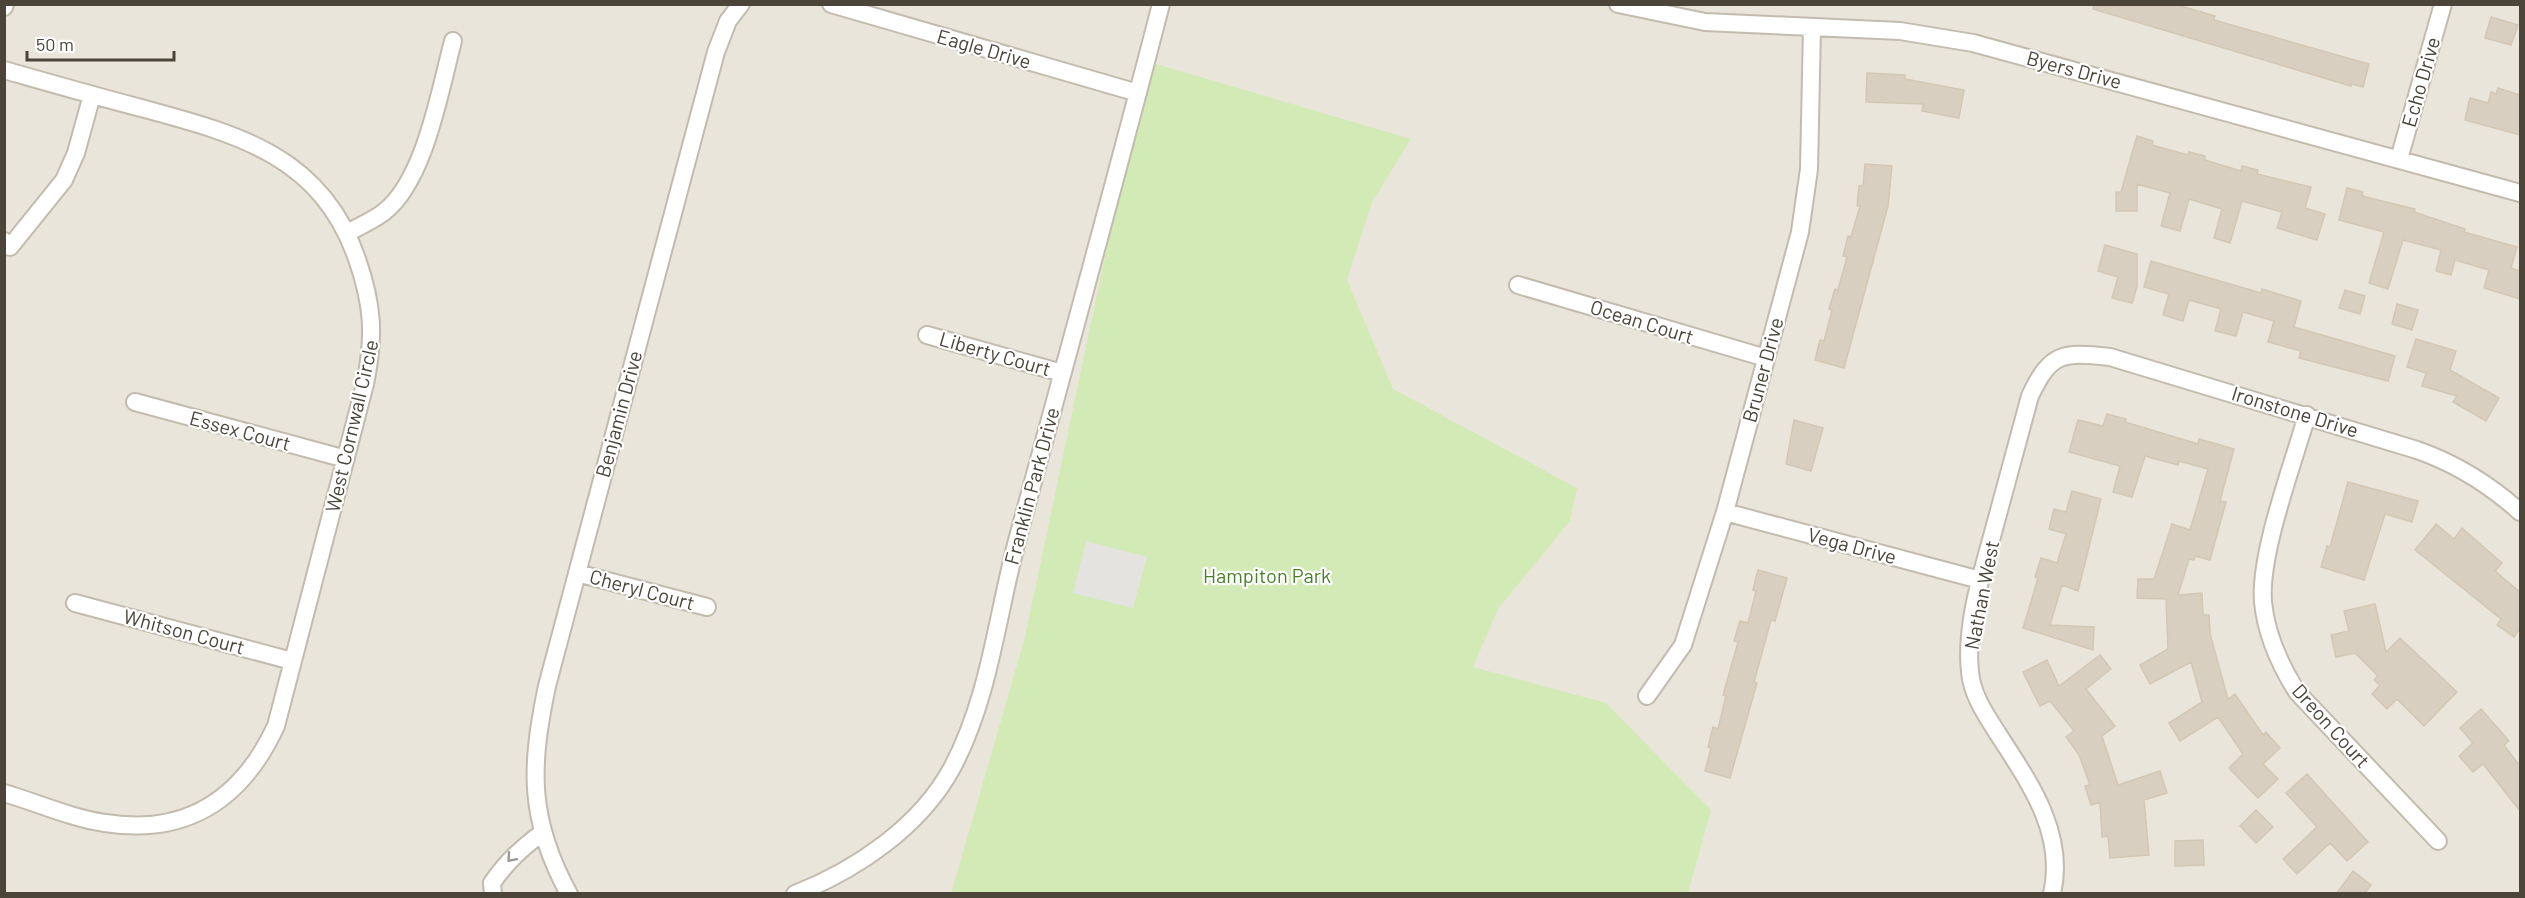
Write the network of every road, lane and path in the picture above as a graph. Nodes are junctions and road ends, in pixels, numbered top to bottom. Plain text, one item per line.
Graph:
1 (741, 4) edge
2 (831, 4) edge
3 (1161, 4) edge
4 (1618, 4) edge
5 (2443, 4) edge
6 (1812, 28) junction
7 (453, 41) dead end
8 (4, 70) edge
9 (1138, 93) junction
10 (92, 95) junction
11 (2399, 159) junction
12 (2520, 193) edge
13 (348, 233) junction
14 (4, 241) edge
15 (1518, 285) dead end
16 (927, 335) dead end
17 (1766, 358) junction
18 (2054, 359) joint
19 (1062, 373) junction
20 (135, 402) dead end
21 (2307, 415) junction
22 (346, 459) junction
23 (1725, 512) junction
24 (2520, 512) edge
25 (577, 573) junction
26 (1980, 580) junction
27 (75, 603) dead end
28 (706, 607) dead end
29 (292, 661) junction
30 (1647, 696) dead end
31 (4, 793) edge
32 (543, 832) junction
33 (2438, 841) dead end
34 (493, 894) edge
35 (569, 894) edge
36 (795, 894) edge
37 (2052, 894) edge

1 - 25 street, Benjamin Drive
2 - 9 street, Eagle Drive
3 - 9 street, Franklin Park Drive
4 - 6 street, Byers Drive
5 - 11 street, Echo Drive
6 - 11 street, Byers Drive
6 - 17 street, Bruner Drive
7 - 13 street
8 - 10 street, West Cornwall Circle
9 - 19 street, Franklin Park Drive
10 - 13 street, West Cornwall Circle
10 - 14 street
11 - 12 street, Byers Drive
13 - 22 street, West Cornwall Circle
15 - 17 street, Ocean Court
16 - 19 street, Liberty Court
17 - 23 street, Bruner Drive
18 - 21 street, Ironstone Drive
18 - 26 street, Nathan West
19 - 36 street, Franklin Park Drive
20 - 22 street, Essex Court
21 - 24 street, Ironstone Drive
21 - 33 street, Dreon Court
22 - 29 street, West Cornwall Circle
23 - 26 street, Vega Drive
23 - 30 street, Bruner Drive
25 - 28 street, Cheryl Court
25 - 32 street, Benjamin Drive
26 - 37 street, Nathan West
27 - 29 street, Whitson Court
29 - 31 street, West Cornwall Circle
32 -> 34 street
32 - 35 street, Benjamin Drive

